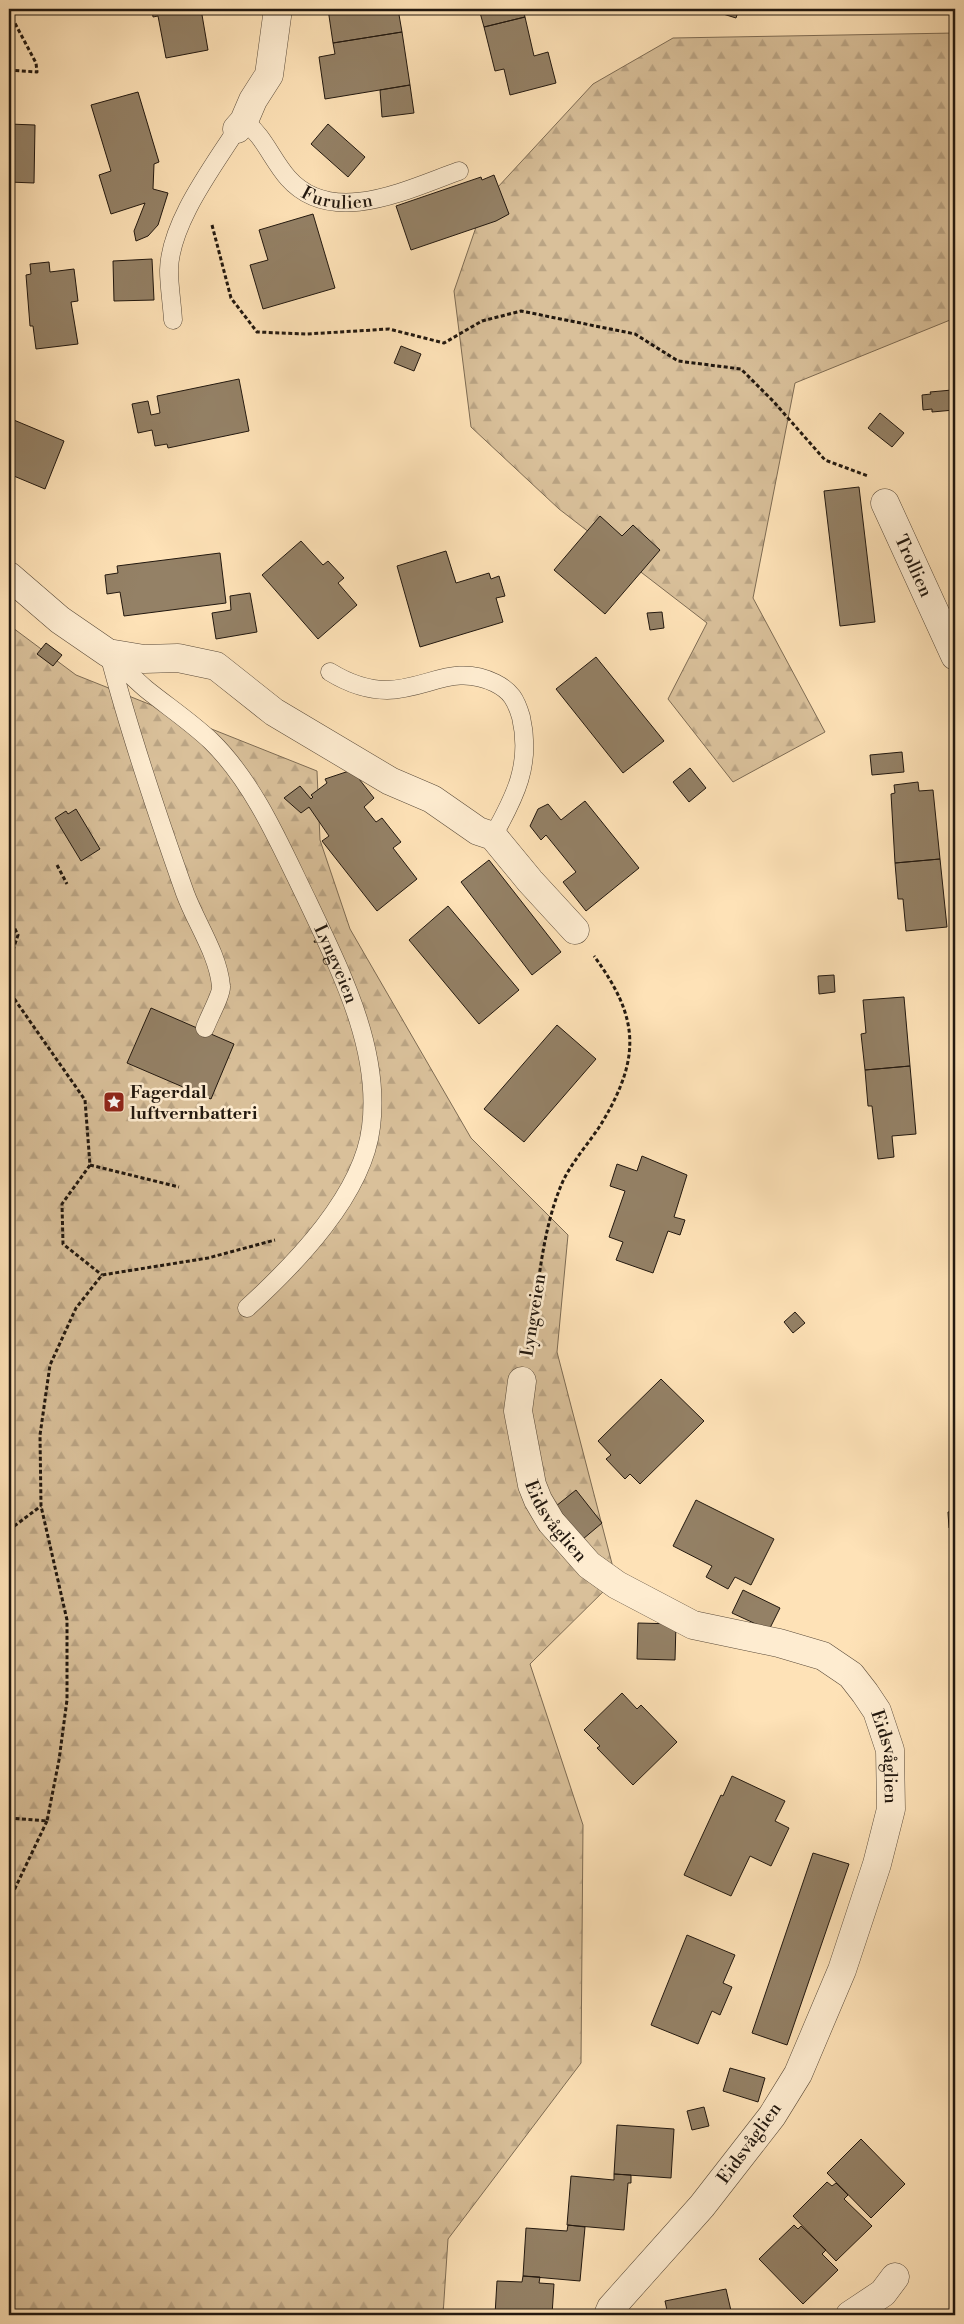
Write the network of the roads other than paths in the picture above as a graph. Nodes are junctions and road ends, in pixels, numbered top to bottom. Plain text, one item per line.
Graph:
1 (278, 9) edge
2 (240, 125) junction
3 (459, 170) dead end
4 (173, 320) dead end
5 (886, 503) road end
6 (9, 576) edge
7 (108, 653) junction
8 (955, 656) edge
9 (330, 672) dead end
10 (493, 836) junction
11 (575, 930) road end
12 (205, 1028) dead end
13 (246, 1308) dead end
14 (522, 1381) road end
15 (895, 2278) dead end
16 (608, 2315) edge
17 (850, 2315) edge

1 - 2 street
2 - 3 lane, Furulien
2 - 4 lane
5 - 8 street, Trollien
6 - 7 street, Lyngveien
7 - 10 street, Lyngveien
7 - 12 lane
7 - 13 lane, Lyngveien
9 - 10 lane
10 - 11 street, Lyngveien
14 - 16 street, Eidsvåglien
15 - 17 street

